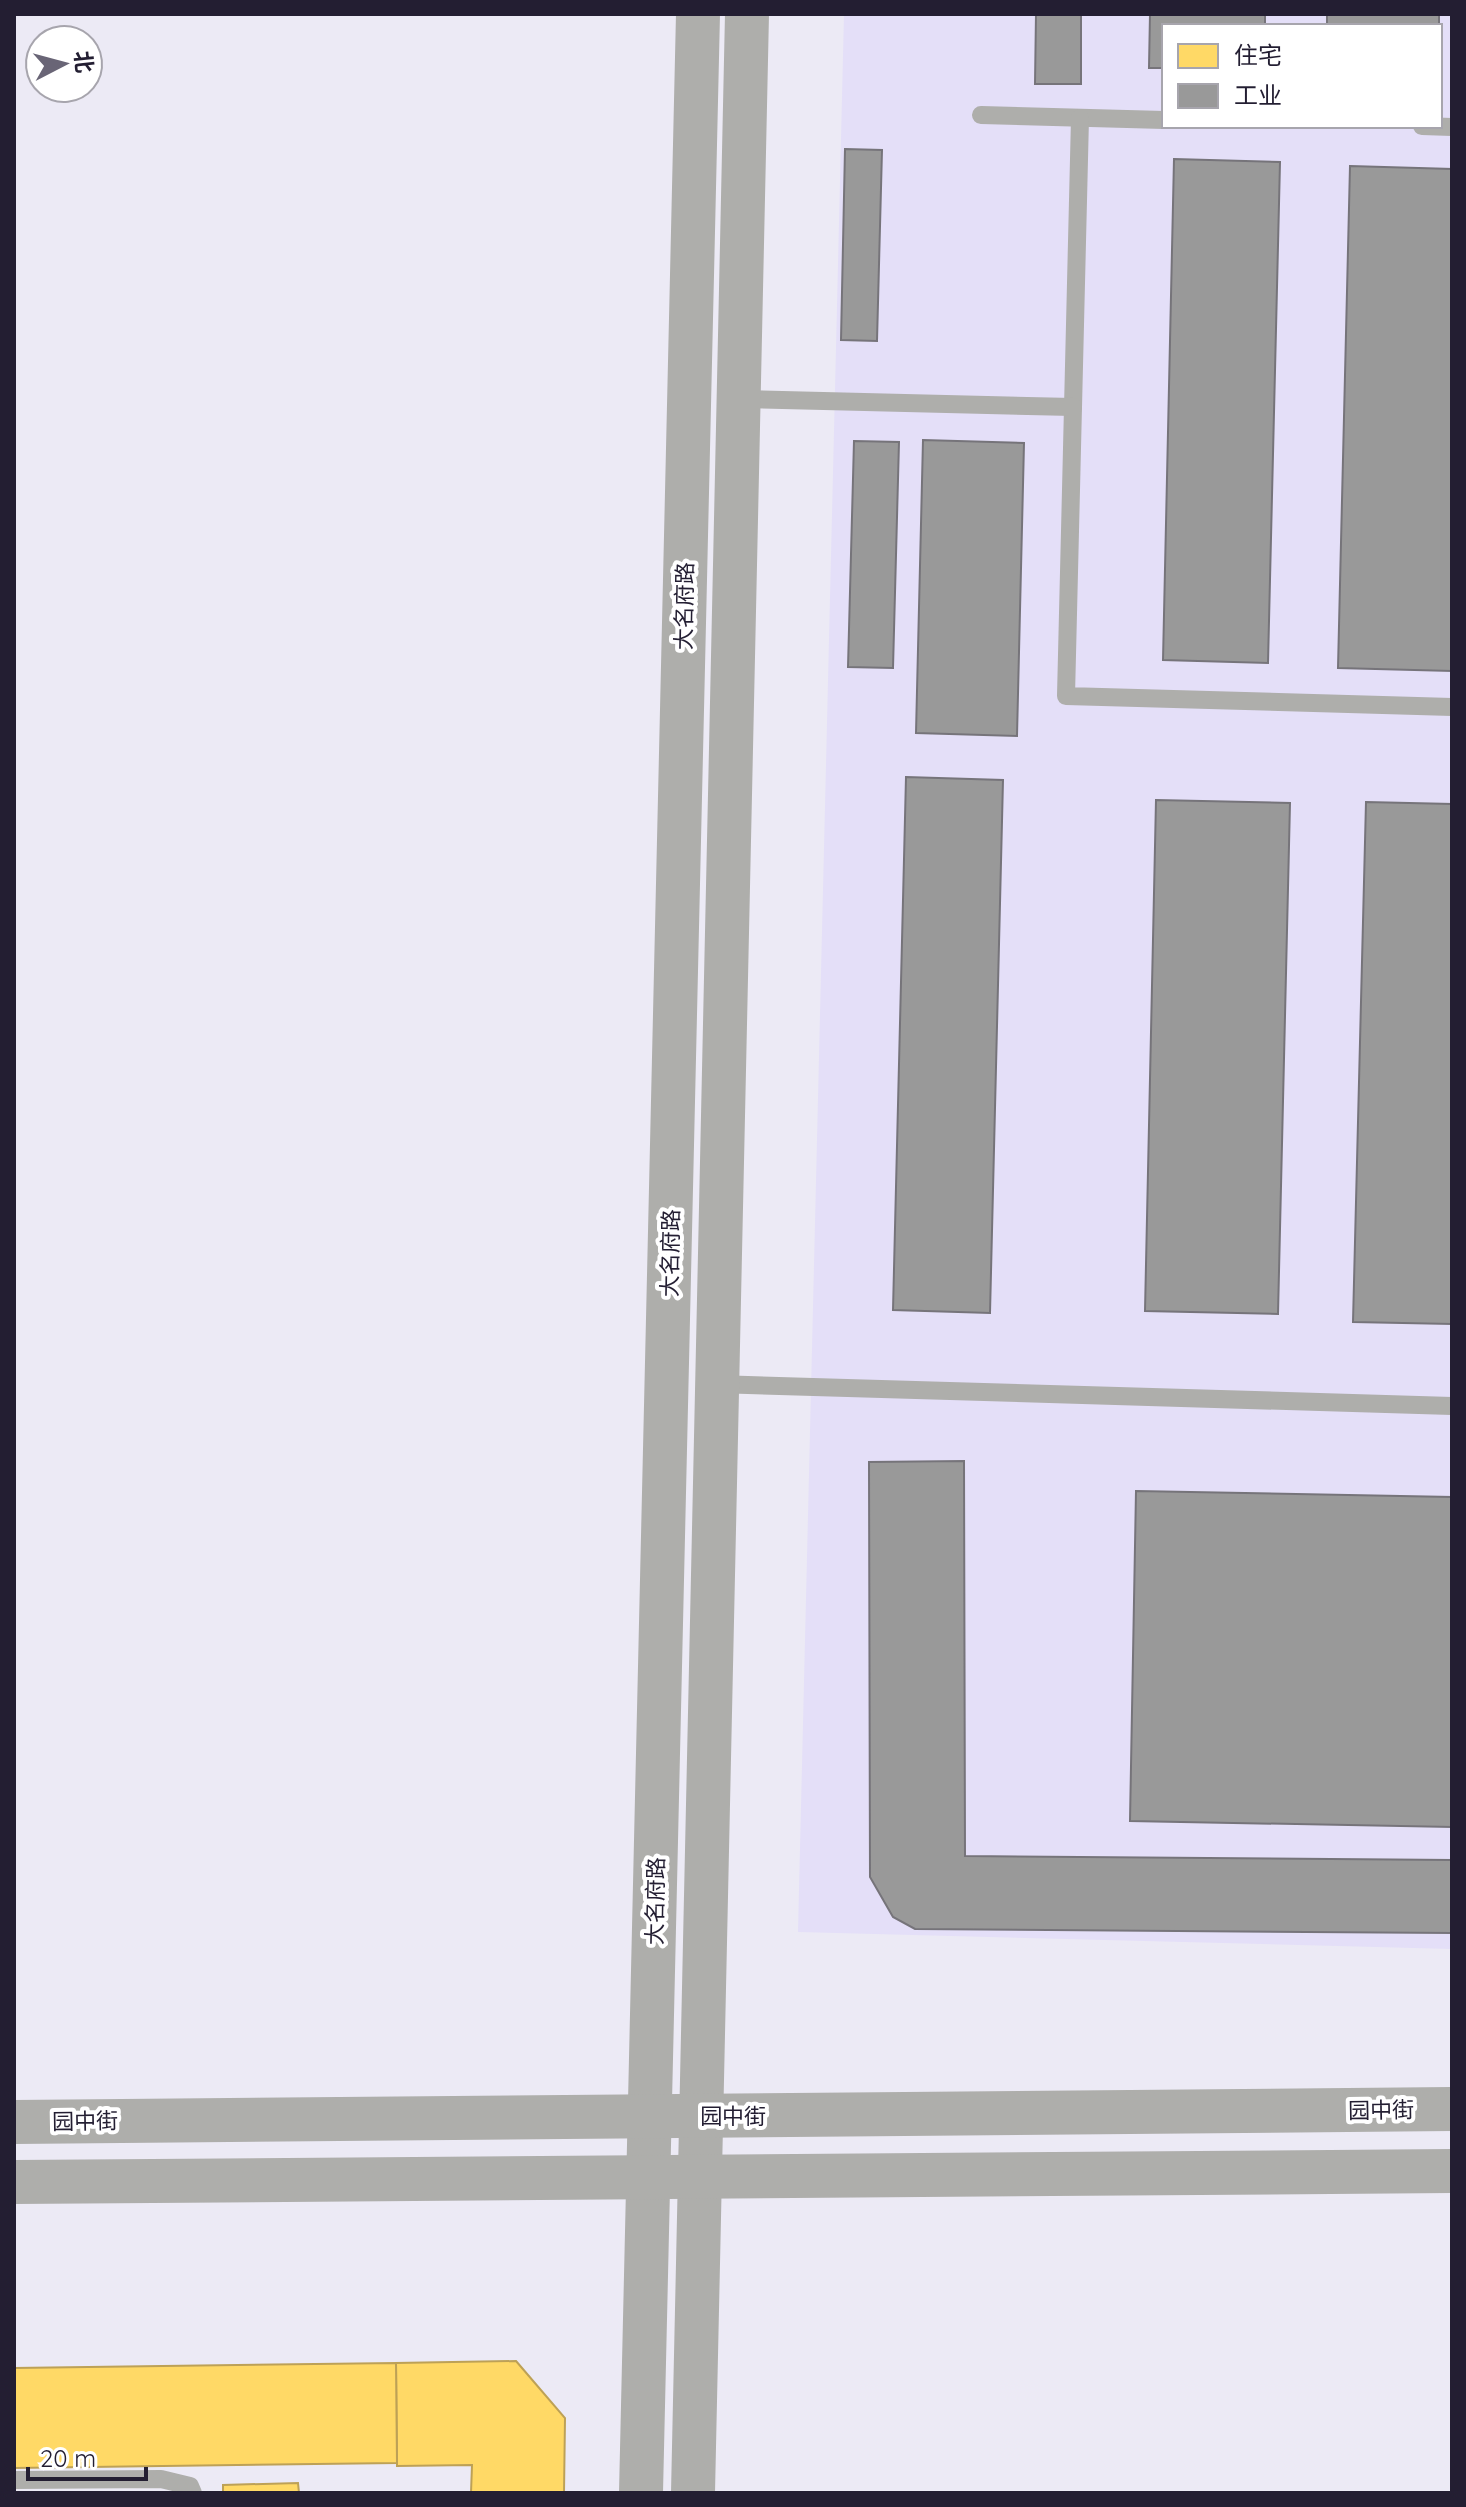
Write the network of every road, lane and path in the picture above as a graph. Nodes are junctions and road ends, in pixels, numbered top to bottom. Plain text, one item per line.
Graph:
1 (698, 14) edge
2 (747, 14) edge
3 (981, 115) dead end
4 (1080, 118) junction
5 (1162, 120) edge
6 (738, 399) junction
7 (1073, 407) junction
8 (1452, 707) edge
9 (715, 1384) junction
10 (1452, 1406) edge
11 (1452, 2109) edge
12 (650, 2116) junction
13 (700, 2116) junction
14 (14, 2122) edge
15 (1452, 2171) edge
16 (649, 2177) junction
17 (699, 2177) junction
18 (14, 2182) edge
19 (14, 2480) edge
20 (193, 2493) edge
21 (641, 2493) edge
22 (693, 2493) edge

1 - 12 street, 大名府路
2 - 6 street
3 - 4 lane
4 - 5 lane
4 - 7 lane
6 - 7 lane
6 - 9 street
7 - 8 lane
9 - 10 lane
9 - 13 street
11 - 13 street, 园中街
12 - 13 street, 园中街
12 - 14 street, 园中街
12 - 16 street, 大名府路
13 - 17 street
15 - 17 street
16 - 17 street
16 - 18 street
16 - 21 street, 大名府路
17 - 22 street
19 - 20 lane

